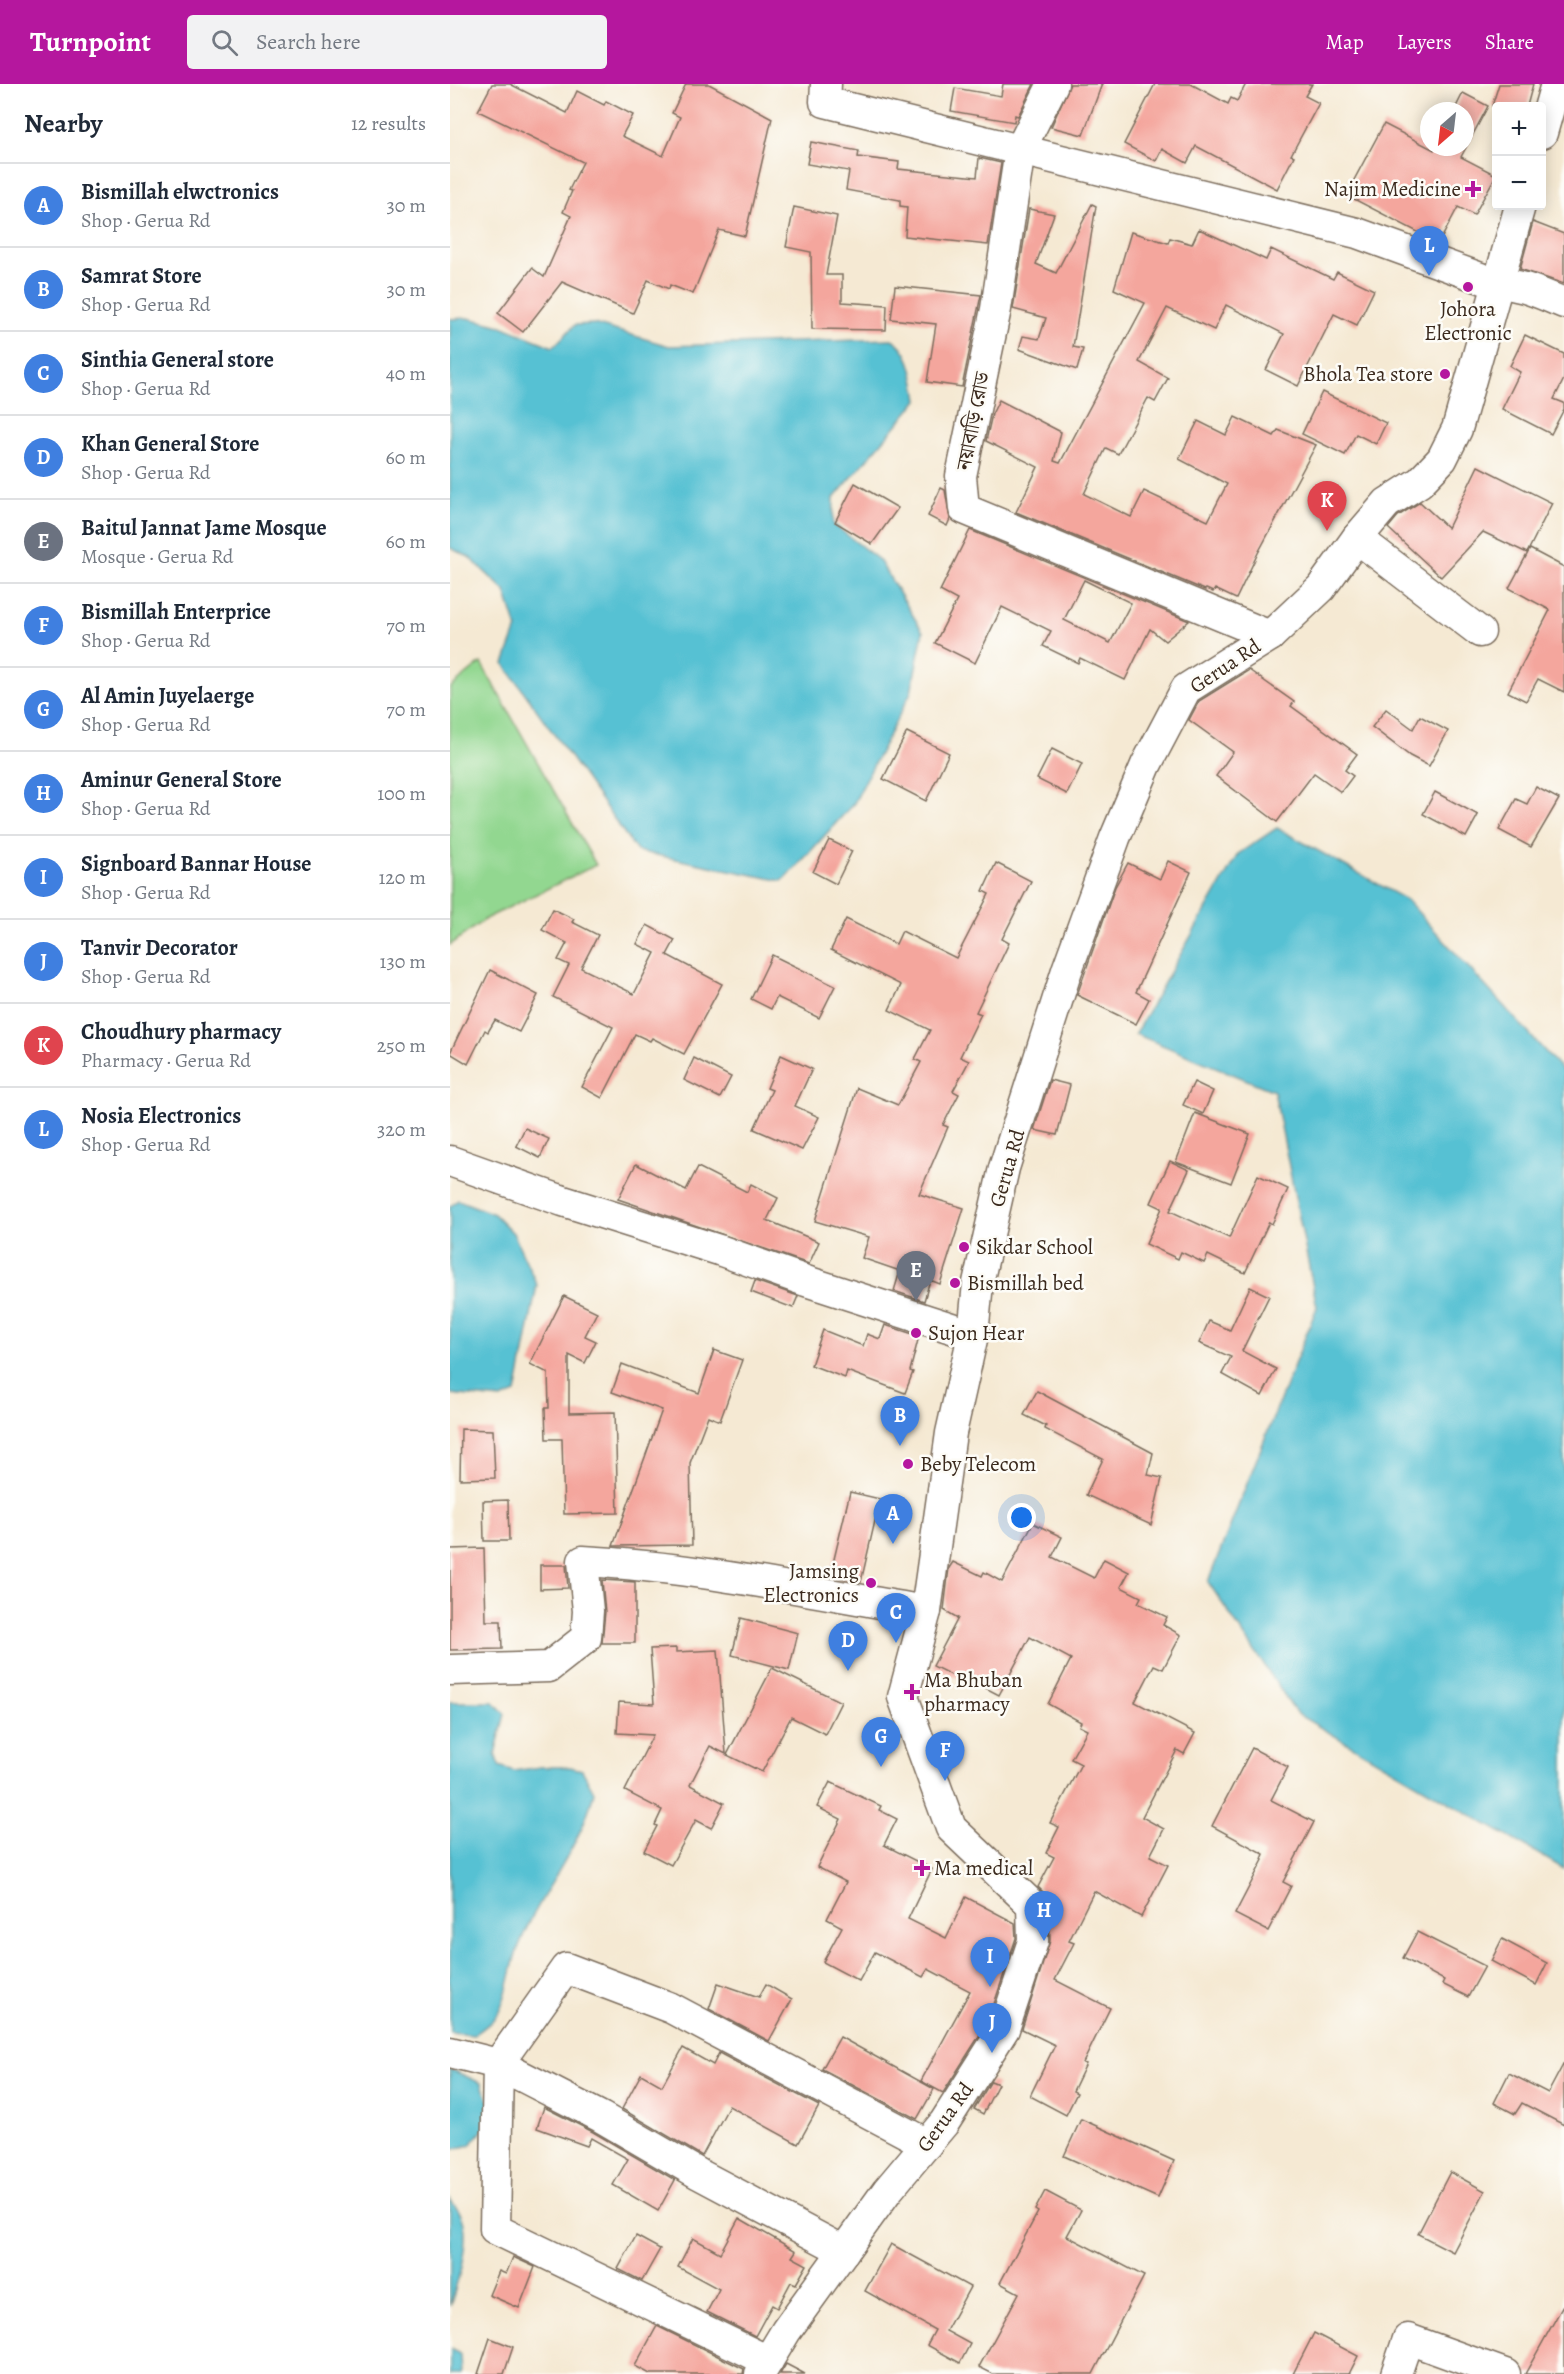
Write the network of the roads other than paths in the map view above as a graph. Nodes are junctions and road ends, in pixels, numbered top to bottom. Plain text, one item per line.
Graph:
1 (826, 84) edge
2 (1053, 84) edge
3 (1556, 84) edge
4 (1546, 119) edge
5 (1020, 150) junction
6 (1519, 210) edge
7 (1497, 284) junction
8 (1564, 303) edge
9 (1357, 538) junction
10 (1480, 632) dead end
11 (1270, 636) junction
12 (450, 1161) edge
13 (973, 1335) junction
14 (926, 1611) junction
15 (450, 1670) edge
16 (450, 2052) edge
17 (498, 2064) junction
18 (927, 2144) junction
19 (844, 2251) junction
20 (764, 2368) edge
21 (1396, 2374) edge
22 (1505, 2374) edge

1 - 5 street
2 - 5 street, নয়াবাড়ি রোড
3 - 4 street
5 - 7 street
5 - 11 street, নয়াবাড়ি রোড
6 - 7 street, Gerua Rd
7 - 8 street
7 - 9 street, Gerua Rd
9 - 10 street
9 - 11 street, Gerua Rd
11 - 13 street, Gerua Rd
12 - 13 street
13 - 14 street, Gerua Rd
14 - 15 street
14 - 18 street, Gerua Rd
16 - 17 street
17 - 18 street
17 - 19 street
17 - 20 street
18 - 19 street, Gerua Rd
19 - 20 street, Gerua Rd
21 - 22 street

